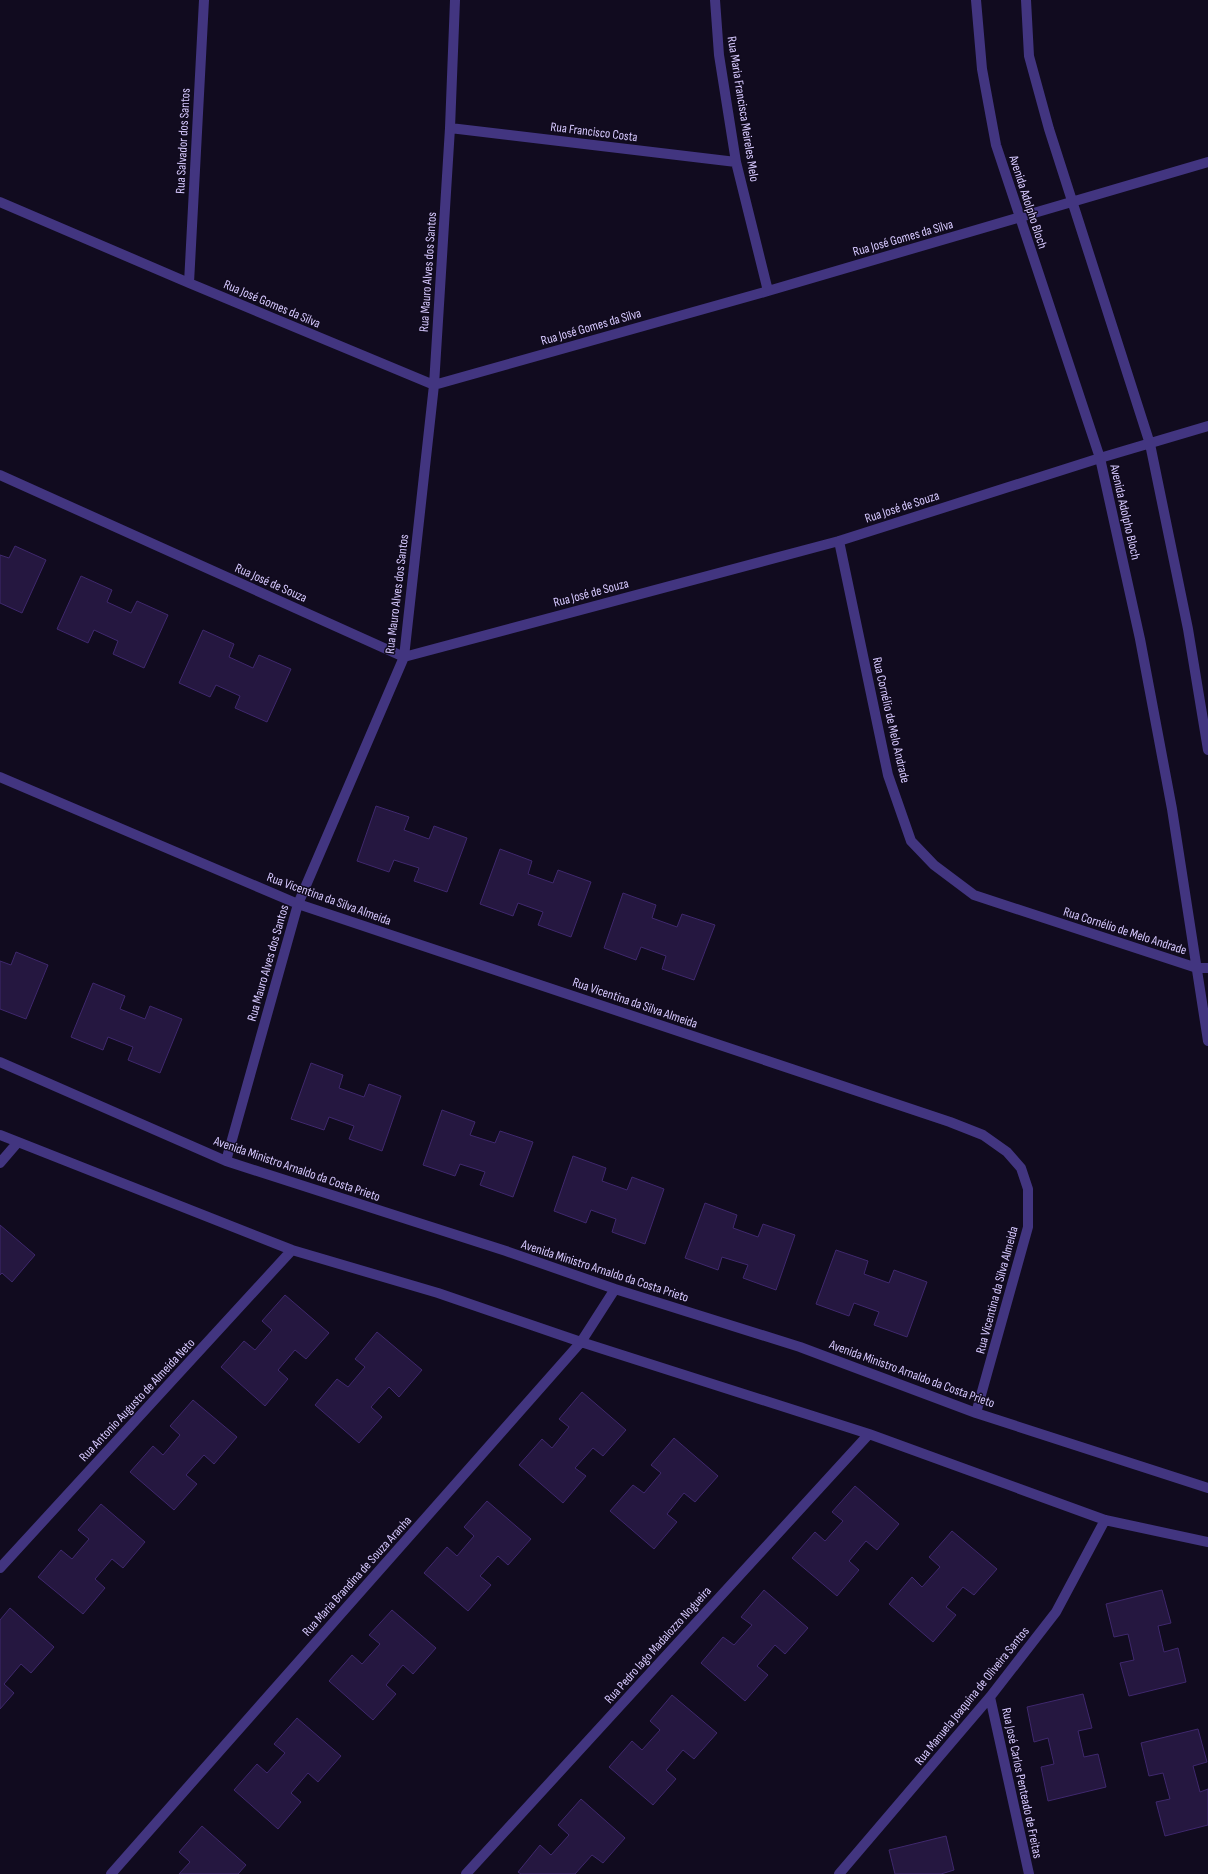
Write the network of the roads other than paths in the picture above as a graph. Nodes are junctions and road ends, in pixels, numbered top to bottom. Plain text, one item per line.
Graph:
1 (204, 0) edge
2 (455, 0) edge
3 (715, 0) edge
4 (976, 0) edge
5 (1026, 0) edge
6 (450, 128) junction
7 (736, 162) junction
8 (1208, 162) edge
9 (0, 202) edge
10 (1073, 202) junction
11 (1020, 217) junction
12 (188, 283) junction
13 (768, 291) junction
14 (434, 385) junction
15 (1208, 426) edge
16 (1150, 444) junction
17 (1100, 458) junction
18 (0, 475) edge
19 (839, 541) junction
20 (404, 657) junction
21 (1208, 750) edge
22 (0, 777) edge
23 (298, 904) junction
24 (1197, 968) junction
25 (1208, 968) edge
26 (1208, 1041) edge
27 (0, 1062) edge
28 (0, 1134) edge
29 (18, 1142) junction
30 (226, 1161) junction
31 (0, 1162) edge
32 (292, 1250) junction
33 (615, 1289) junction
34 (581, 1342) junction
35 (976, 1413) junction
36 (869, 1434) junction
37 (1208, 1488) edge
38 (1105, 1520) junction
39 (1208, 1542) edge
40 (0, 1568) edge
41 (990, 1697) junction
42 (111, 1874) edge
43 (466, 1874) edge
44 (839, 1874) edge
45 (1029, 1874) edge

1 - 12 street, Rua Salvador dos Santos
2 - 6 street, Rua Mauro Alves dos Santos
3 - 7 street, Rua Maria Francisca Meireles Melo
4 - 11 street, Avenida Adolpho Bloch
5 - 10 street
6 - 7 street, Rua Francisco Costa
6 - 14 street, Rua Mauro Alves dos Santos
7 - 13 street, Rua Maria Francisca Meireles Melo
8 - 10 street, Rua José Gomes da Silva
9 - 12 street, Rua José Gomes da Silva
10 - 11 street, Rua José Gomes da Silva
10 - 16 street
11 - 13 street, Rua José Gomes da Silva
11 - 17 street, Avenida Adolpho Bloch
12 - 14 street, Rua José Gomes da Silva
13 - 14 street, Rua José Gomes da Silva
14 - 20 street, Rua Mauro Alves dos Santos
15 - 16 street, Rua José de Souza
16 - 17 street, Rua José de Souza
16 - 21 street
17 - 19 street, Rua José de Souza
17 - 24 street, Avenida Adolpho Bloch
18 - 20 street, Rua José de Souza
19 - 20 street, Rua José de Souza
19 - 24 street, Rua Cornélio de Melo Andrade
20 - 23 street, Rua Mauro Alves dos Santos
22 - 23 street, Rua Vicentina da Silva Almeida
23 - 30 street, Rua Mauro Alves dos Santos
23 - 35 street, Rua Vicentina da Silva Almeida
24 - 25 street, Rua Cornélio de Melo Andrade
24 - 26 street, Avenida Adolpho Bloch
27 - 30 street, Avenida Ministro Arnaldo da Costa Prieto
28 - 29 street
29 - 31 street
29 - 32 street
30 - 33 street, Avenida Ministro Arnaldo da Costa Prieto
32 - 34 street
32 - 40 street, Rua Antonio Augusto de Almeida Neto
33 - 34 street, Rua Maria Brandina de Souza Aranha
33 - 35 street, Avenida Ministro Arnaldo da Costa Prieto
34 - 36 street
34 - 42 street, Rua Maria Brandina de Souza Aranha
35 - 37 street, Avenida Ministro Arnaldo da Costa Prieto
36 - 38 street
36 - 43 street, Rua Pedro Iago Madalozzo Nogueira
38 - 39 street
38 - 41 street, Rua Manuela Joaquina de Oliveira Santos
41 - 44 street, Rua Manuela Joaquina de Oliveira Santos
41 - 45 street, Rua José Carlos Penteado de Freitas

